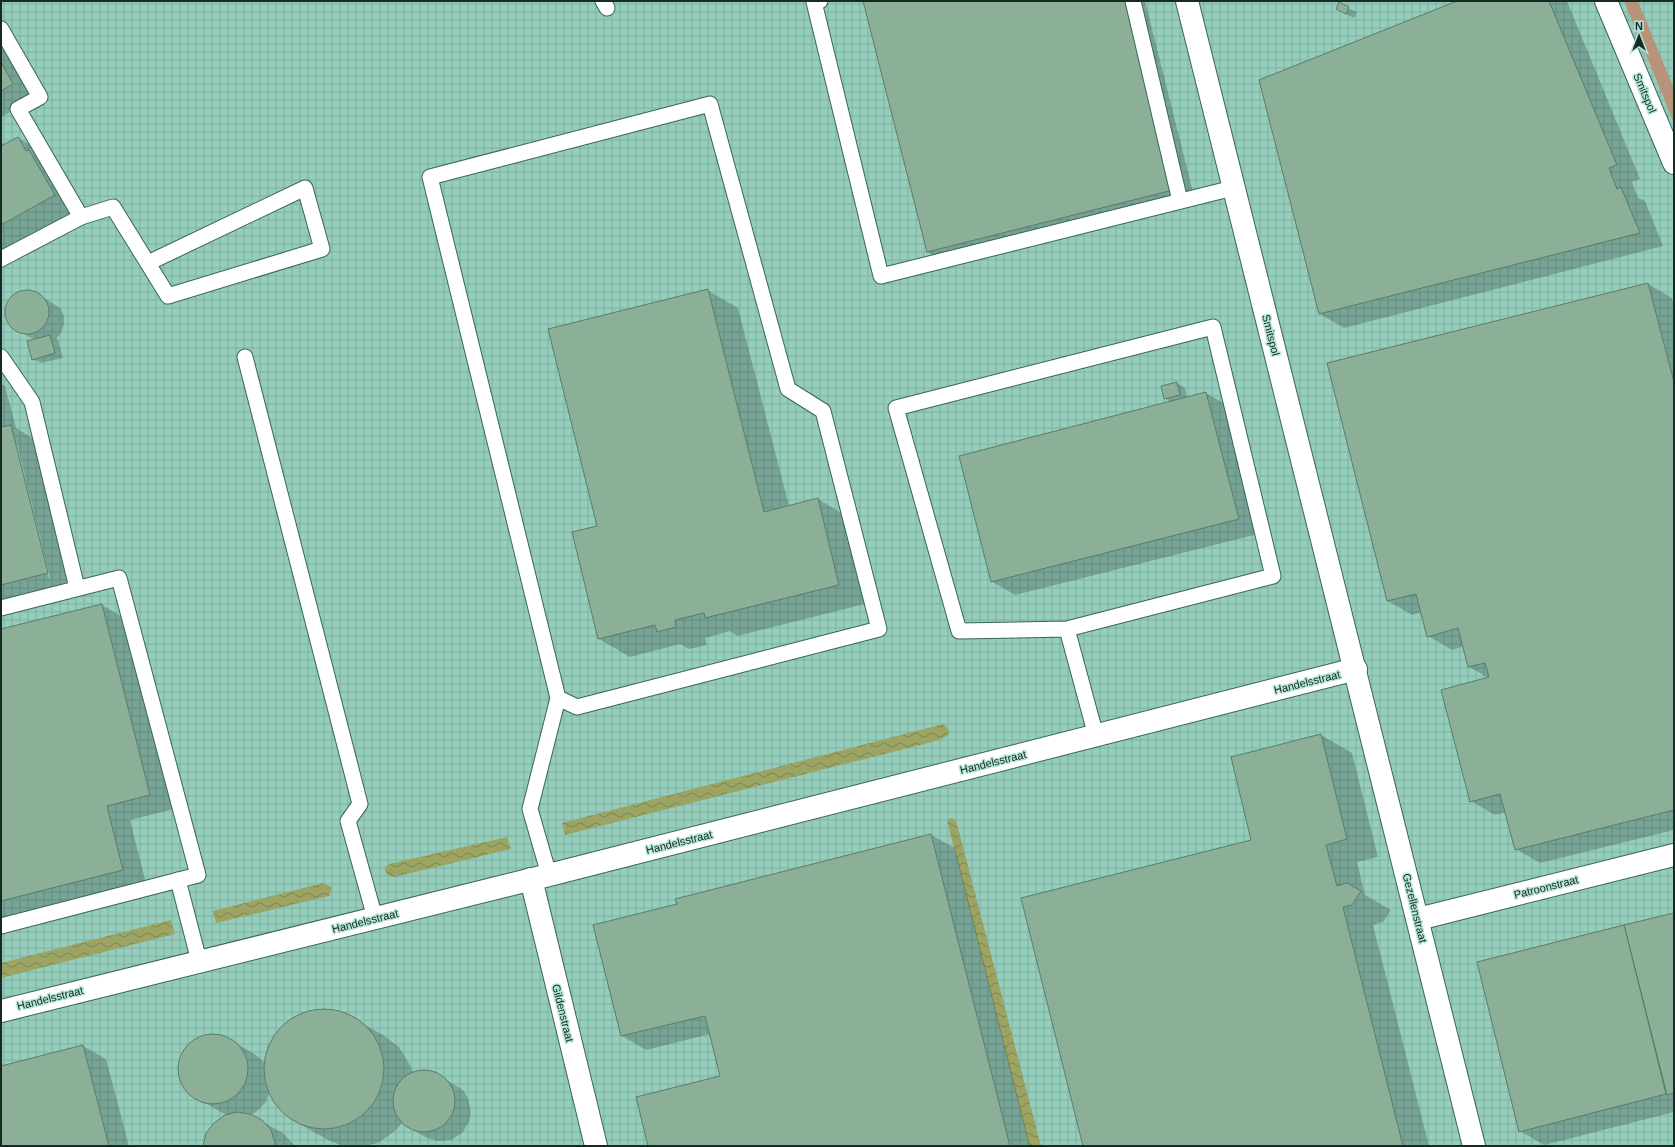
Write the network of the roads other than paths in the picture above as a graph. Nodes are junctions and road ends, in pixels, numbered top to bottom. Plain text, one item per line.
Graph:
1 (820, 1) edge
2 (1133, 1) edge
3 (1187, 1) edge
4 (1606, 1) edge
5 (1, 29) edge
6 (1674, 163) edge
7 (1234, 188) junction
8 (1180, 201) junction
9 (81, 217) junction
10 (1, 259) edge
11 (148, 263) junction
12 (1, 356) edge
13 (244, 357) dead end
14 (78, 588) junction
15 (1, 608) edge
16 (1067, 629) junction
17 (1356, 669) junction
18 (558, 698) junction
19 (1096, 736) junction
20 (1674, 856) edge
21 (540, 877) junction
22 (178, 880) junction
23 (375, 918) junction
24 (1418, 919) junction
25 (1, 926) edge
26 (199, 962) junction
27 (1, 1011) edge
28 (596, 1146) edge
29 (1474, 1146) edge

1 - 8 lane
2 - 8 lane
3 - 7 street, Smitspol
4 - 6 street, Smitspol
5 - 9 lane
7 - 8 lane
7 - 17 street, Smitspol
9 - 10 lane
9 - 11 lane
11 - 11 lane
12 - 14 lane
13 - 23 lane
14 - 15 lane
14 - 22 lane
16 - 16 lane
16 - 19 lane
17 - 19 street, Handelsstraat
17 - 24 street, Gezellenstraat
18 - 18 lane
18 - 21 lane
19 - 21 street, Handelsstraat
20 - 24 street, Patroonstraat
21 - 23 street, Handelsstraat
21 - 28 street, Gildenstraat
22 - 25 lane
22 - 26 lane
23 - 26 street, Handelsstraat
24 - 29 street, Gezellenstraat
26 - 27 street, Handelsstraat

